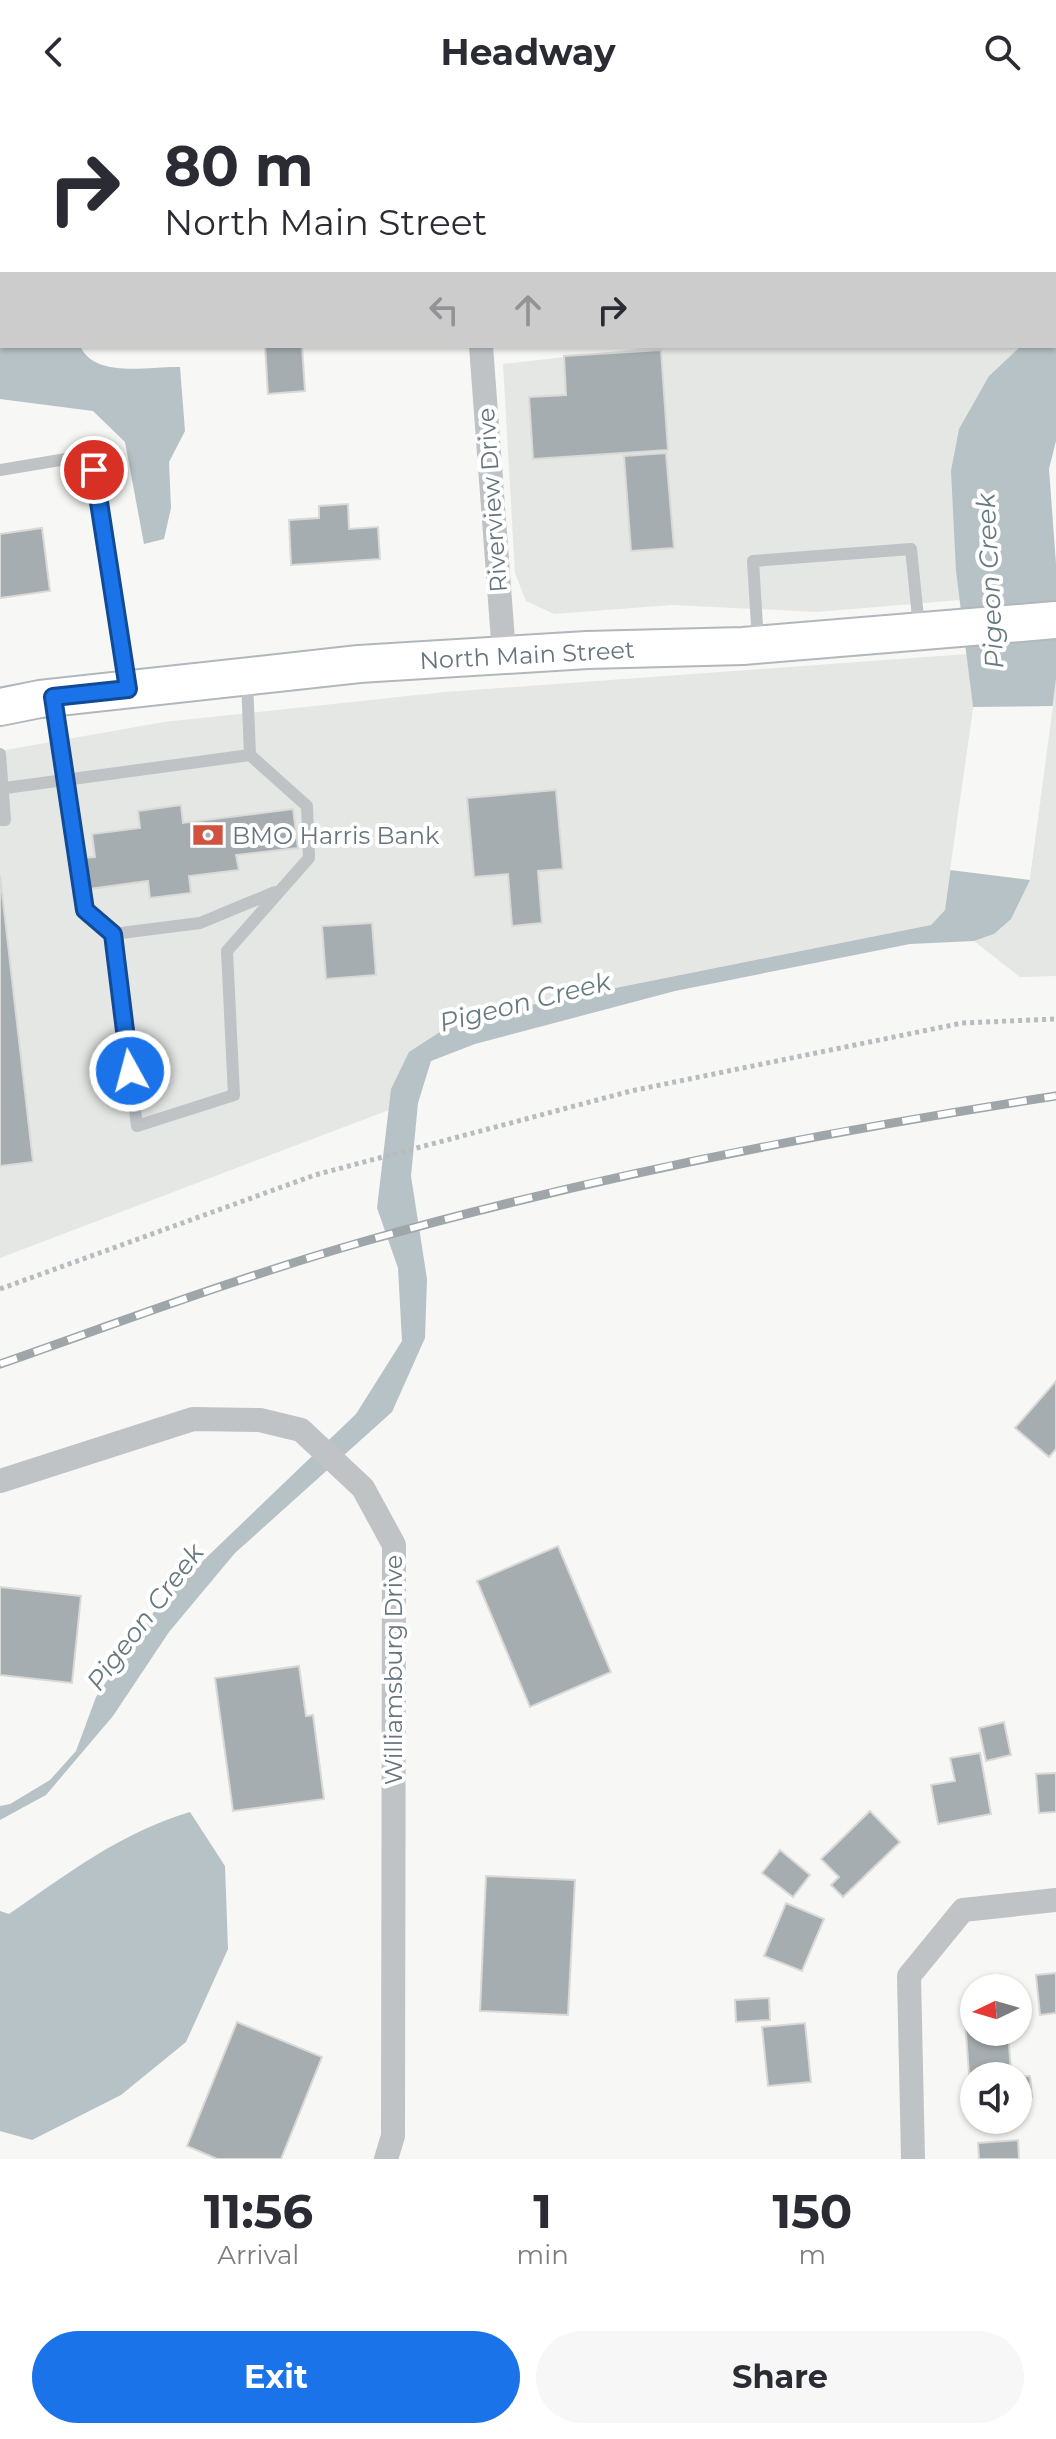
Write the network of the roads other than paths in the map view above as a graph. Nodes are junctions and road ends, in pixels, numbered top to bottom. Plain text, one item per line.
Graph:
1 (481, 348) edge
2 (0, 470) edge
3 (1056, 620) edge
4 (920, 631) junction
5 (758, 644) junction
6 (504, 654) junction
7 (247, 675) junction
8 (128, 689) junction
9 (53, 697) junction
10 (0, 707) edge
11 (0, 754) edge
12 (250, 755) junction
13 (65, 780) junction
14 (5, 788) junction
15 (0, 820) edge
16 (278, 891) junction
17 (113, 934) junction
18 (0, 1481) edge
19 (1056, 1900) edge
20 (386, 2159) edge
21 (913, 2159) edge

1 - 6 street, Riverview Drive
2 - 8 lane
3 - 4 main road, North Main Street
4 - 5 main road, North Main Street
4 - 5 lane
5 - 6 main road, North Main Street
6 - 7 main road, North Main Street
7 - 8 main road, North Main Street
7 - 12 lane
8 - 9 main road, North Main Street
9 - 10 main road, North Main Street
9 - 13 lane
11 - 14 lane
12 - 13 lane
12 - 16 lane
13 - 14 lane
13 - 17 lane
14 - 15 lane
16 - 17 lane
16 - 17 lane
18 - 20 street, Williamsburg Drive
19 - 21 street

